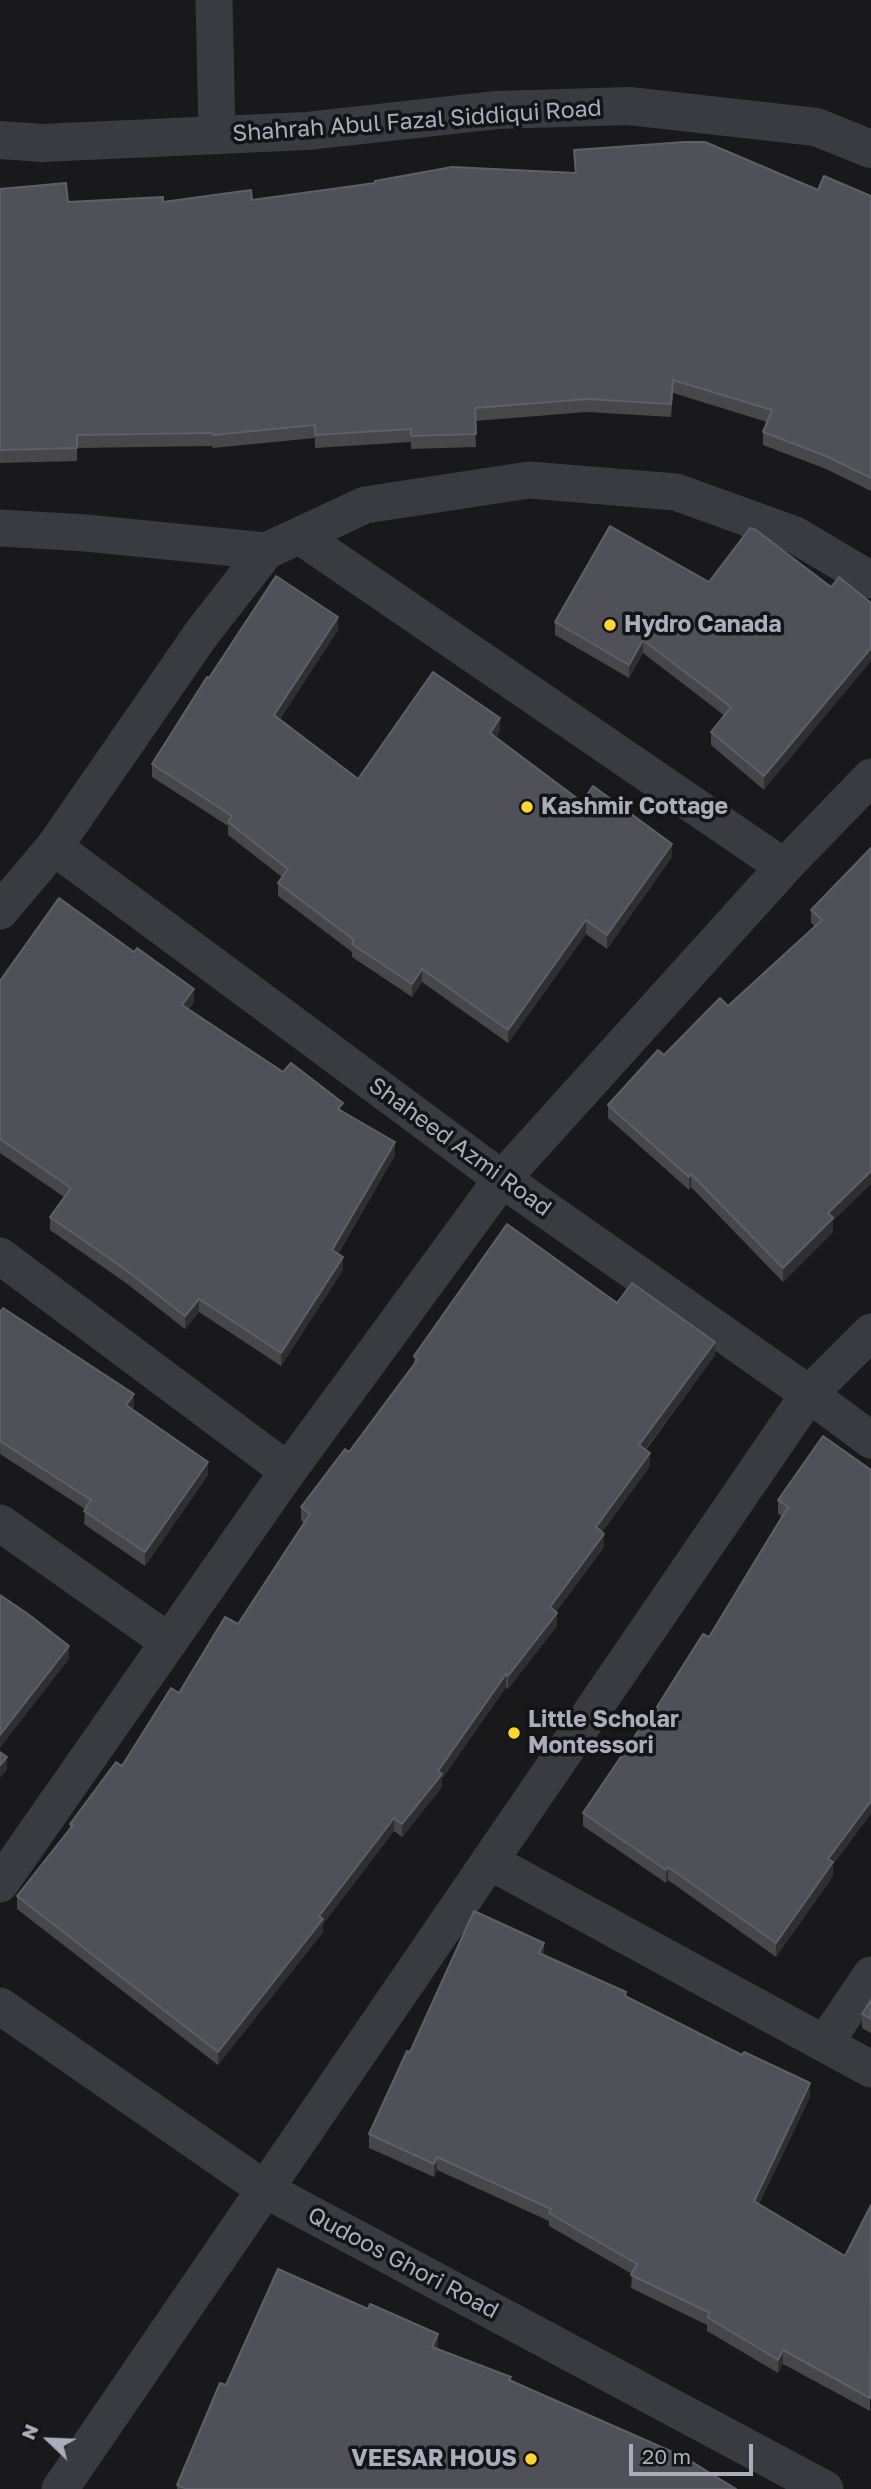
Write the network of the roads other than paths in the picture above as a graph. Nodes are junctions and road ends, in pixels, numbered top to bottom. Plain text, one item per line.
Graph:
1 (214, 0) edge
2 (217, 135) junction
3 (0, 140) edge
4 (871, 149) edge
5 (0, 528) edge
6 (300, 536) junction
7 (266, 551) junction
8 (871, 580) edge
9 (871, 777) edge
10 (54, 847) junction
11 (785, 867) junction
12 (0, 911) edge
13 (502, 1179) junction
14 (0, 1256) edge
15 (871, 1332) edge
16 (809, 1394) junction
17 (871, 1440) edge
18 (288, 1471) junction
19 (0, 1523) edge
20 (169, 1642) junction
21 (489, 1861) junction
22 (0, 1884) edge
23 (871, 1975) edge
24 (0, 2006) edge
25 (825, 2043) junction
26 (871, 2069) edge
27 (266, 2190) junction
28 (60, 2489) edge
29 (824, 2489) edge

1 - 2 street
2 - 3 street, Shahrah Abul Fazal Siddiqui Road
2 - 4 street, Shahrah Abul Fazal Siddiqui Road
5 - 7 street
6 - 7 street
6 - 8 street
6 - 11 street
7 - 10 street
9 - 11 street
10 - 12 street
10 - 13 street, Shaheed Azmi Road
11 - 13 street
13 - 16 street, Shaheed Azmi Road
13 - 18 street
14 - 18 street
15 - 16 street
16 - 17 street, Shaheed Azmi Road
16 - 21 street
18 - 20 street
19 - 20 street
20 - 22 street
21 - 25 street
21 - 27 street
23 - 25 street
24 - 27 street, Qudoos Ghori Road
25 - 26 street
27 - 28 street
27 - 29 street, Qudoos Ghori Road

